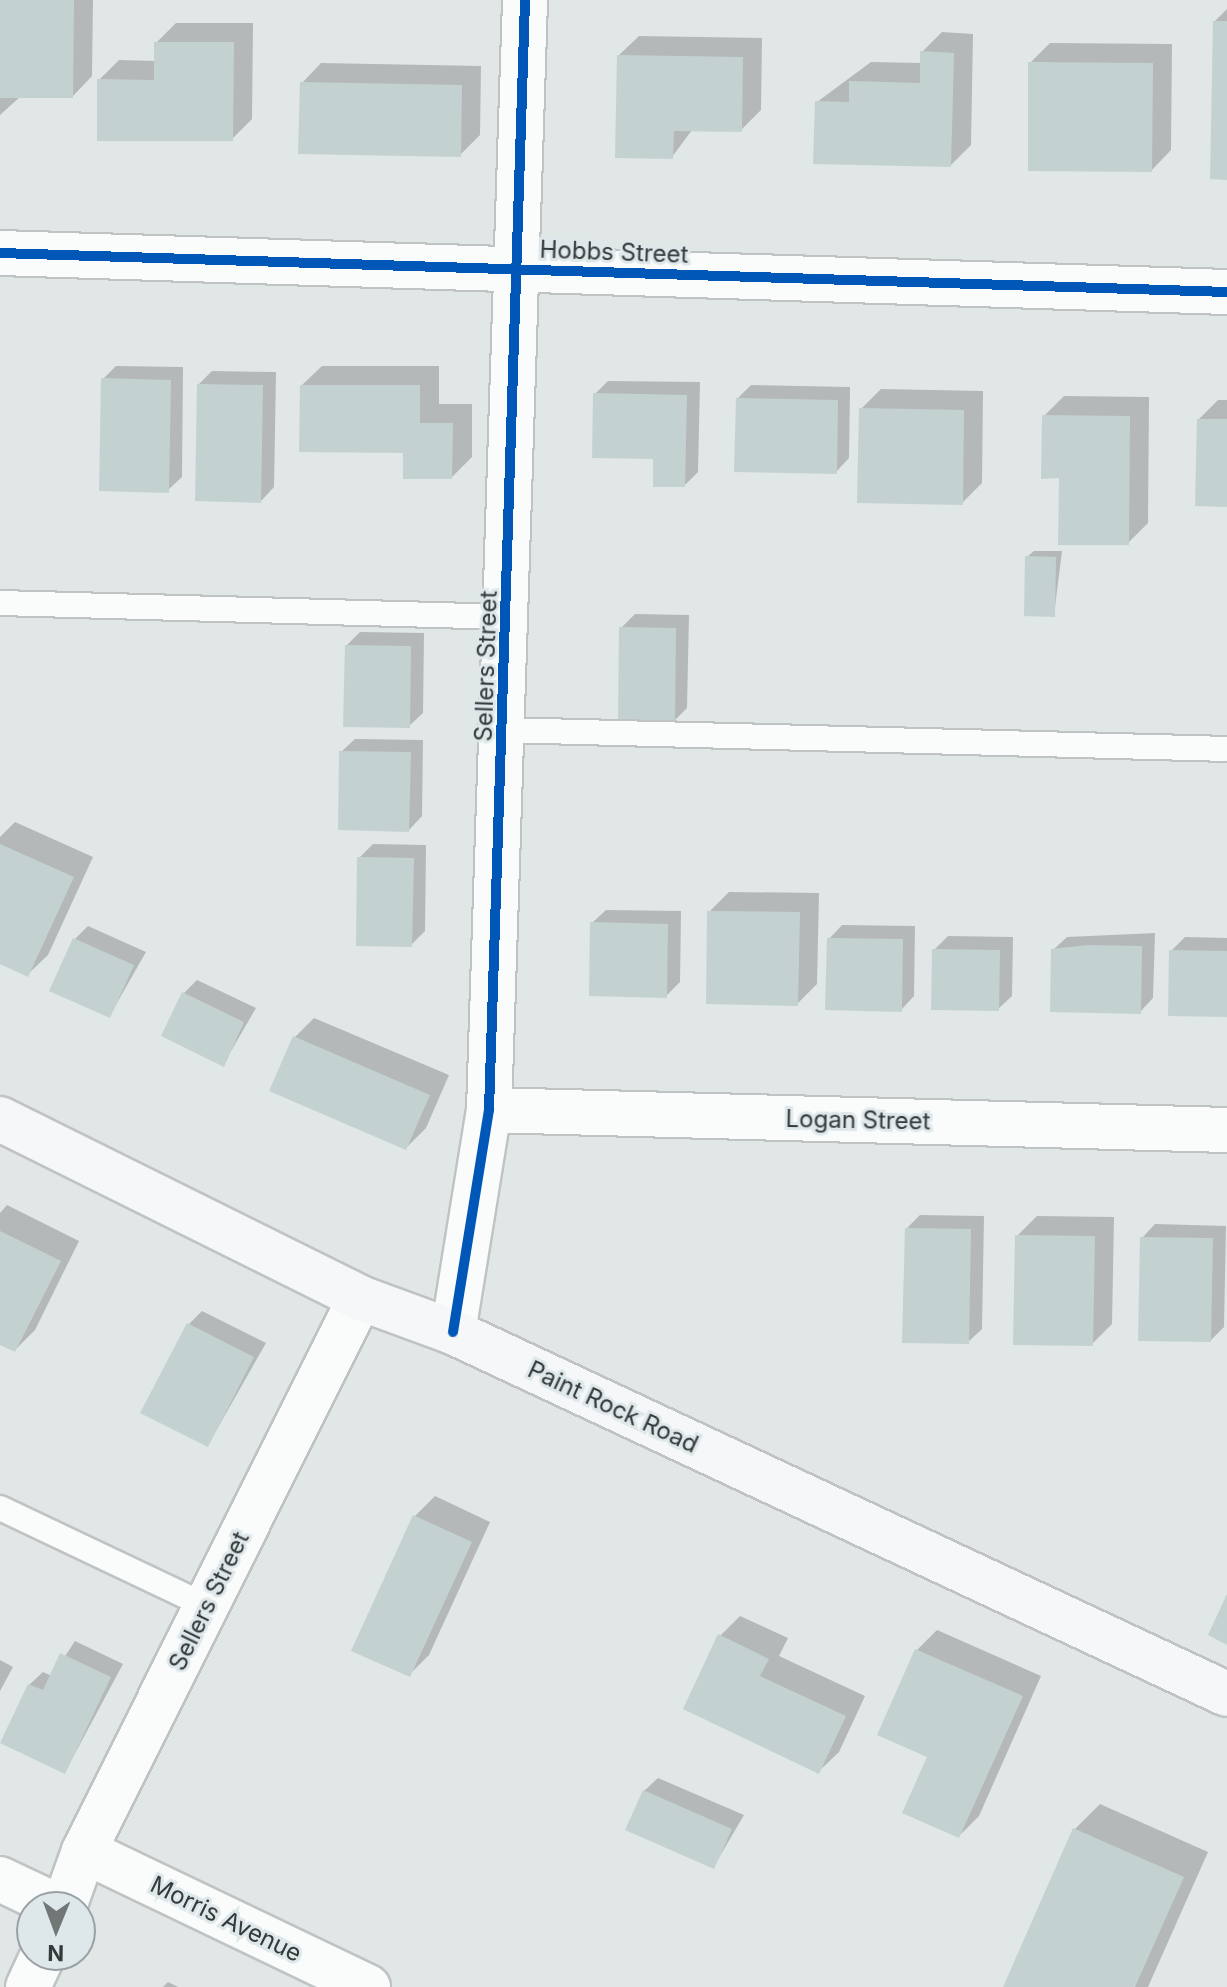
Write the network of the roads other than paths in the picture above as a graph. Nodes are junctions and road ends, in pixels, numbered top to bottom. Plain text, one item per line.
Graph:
1 (525, 0) edge
2 (0, 253) edge
3 (520, 268) junction
4 (1227, 292) edge
5 (0, 603) edge
6 (508, 617) junction
7 (503, 730) junction
8 (1227, 749) edge
9 (489, 1110) junction
10 (0, 1119) edge
11 (1227, 1130) edge
12 (360, 1298) junction
13 (453, 1332) junction
14 (0, 1508) edge
15 (206, 1606) junction
16 (1227, 1694) edge
17 (84, 1851) junction
18 (0, 1879) edge
19 (27, 1891) edge
20 (68, 1891) edge
21 (368, 1987) edge

1 - 3 street, Sellers Street
2 - 3 street, Hobbs Street
3 - 4 street, Hobbs Street
3 - 6 street, Sellers Street
5 - 6 lane
6 - 7 street, Sellers Street
7 - 8 lane
7 - 9 street, Sellers Street
9 - 11 street, Logan Street
9 - 13 street, Sellers Street
10 - 12 main road, Paint Rock Road
12 - 13 main road, Paint Rock Road
12 - 15 street, Sellers Street
13 - 16 main road, Paint Rock Road
14 - 15 lane
15 - 17 street, Sellers Street
17 - 20 street, Sellers Street
17 - 21 street, Morris Avenue
18 - 19 street

